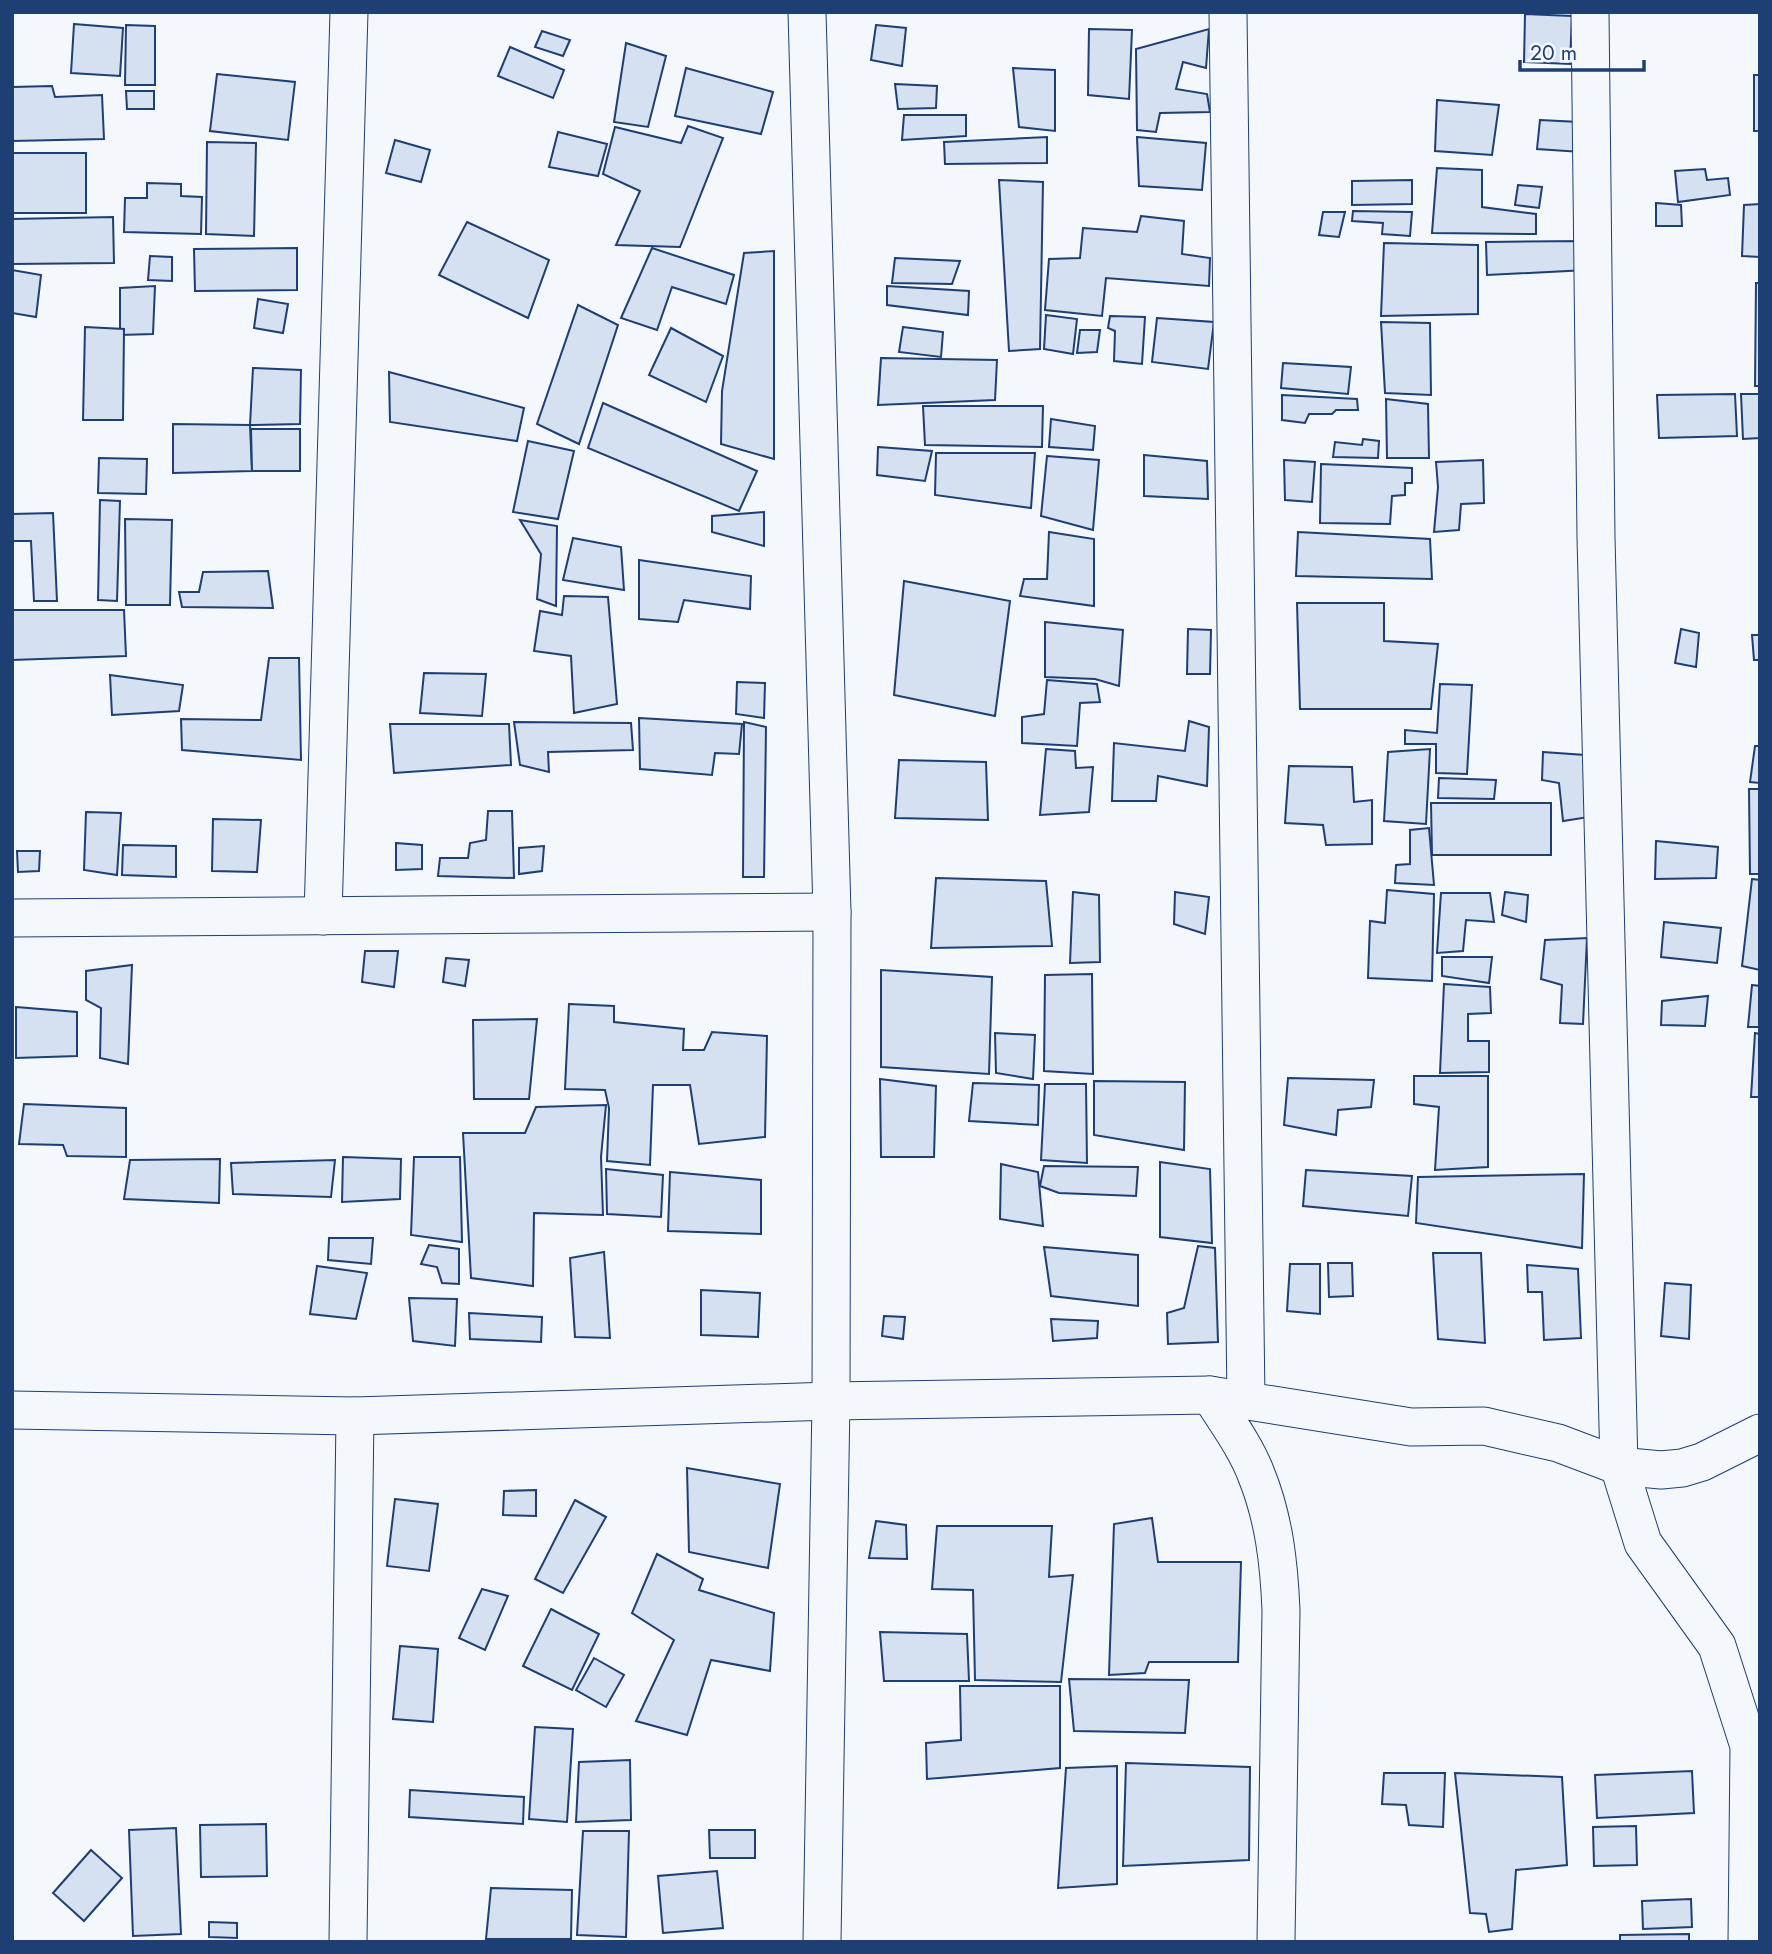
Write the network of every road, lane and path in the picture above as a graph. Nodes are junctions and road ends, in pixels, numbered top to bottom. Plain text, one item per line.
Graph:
1 (349, 12) edge
2 (807, 12) edge
3 (1228, 12) edge
4 (1590, 12) edge
5 (832, 912) junction
6 (323, 916) junction
7 (12, 918) edge
8 (1210, 1395) junction
9 (831, 1401) junction
10 (1246, 1401) junction
11 (12, 1410) edge
12 (355, 1416) junction
13 (1760, 1433) edge
14 (1619, 1466) junction
15 (348, 1942) edge
16 (822, 1942) edge
17 (1276, 1942) edge
18 (1746, 1942) edge

1 - 6 street
2 - 5 street
3 - 10 street
4 - 14 street
5 - 6 street
5 - 9 street
6 - 7 street
8 - 9 street
8 - 10 street
8 - 17 street
9 - 12 street
9 - 16 street
10 - 14 street
11 - 12 street
12 - 15 street
13 - 14 street
14 - 18 street

